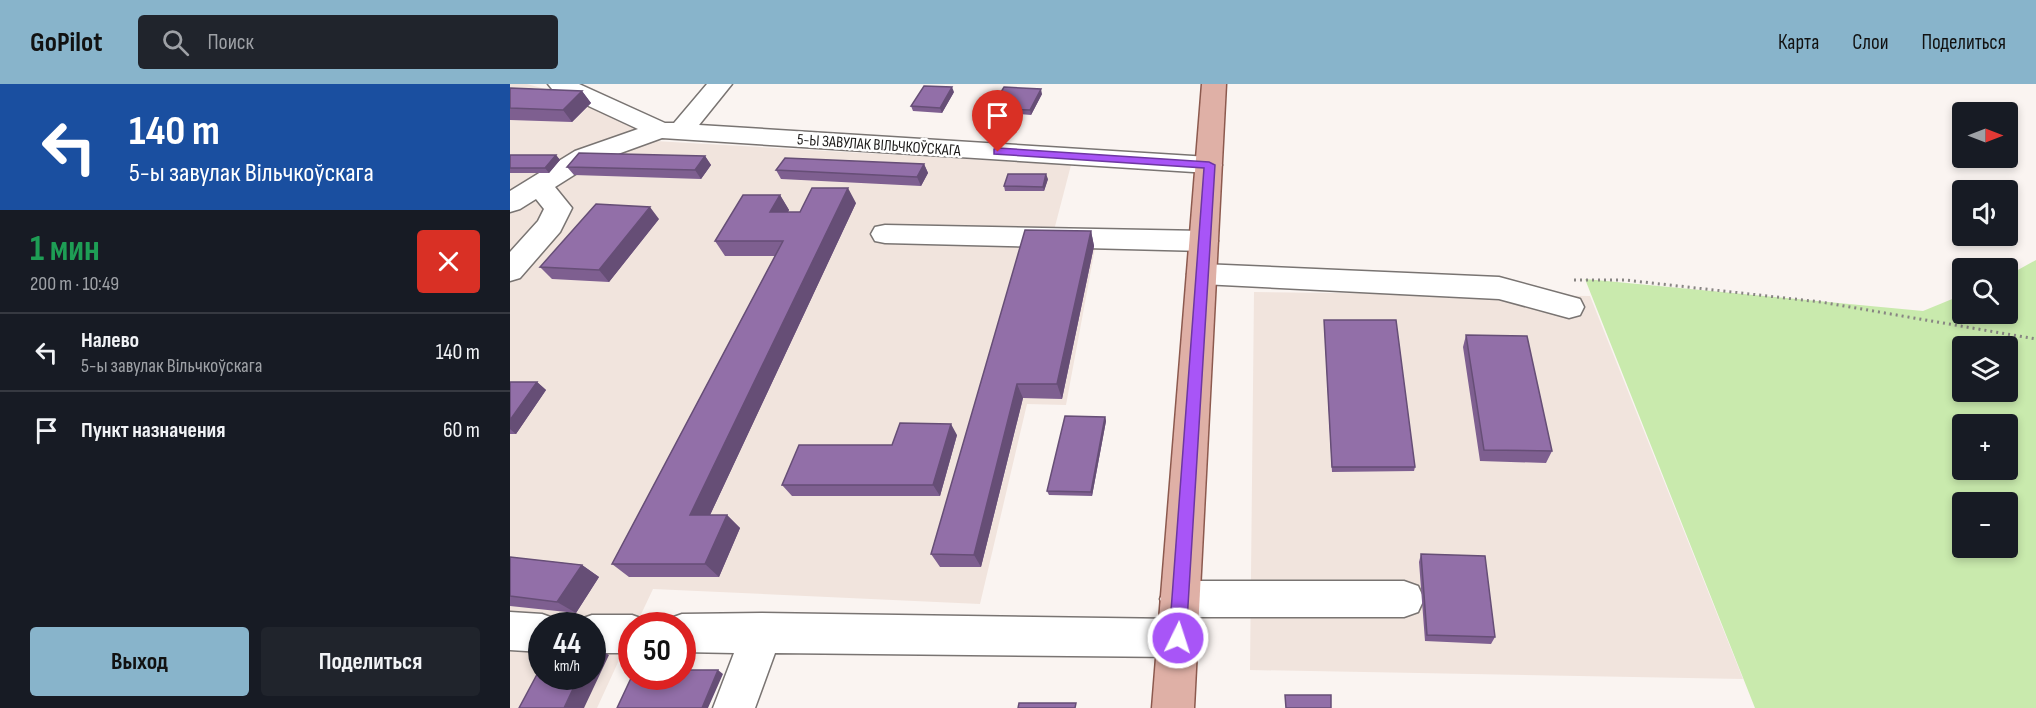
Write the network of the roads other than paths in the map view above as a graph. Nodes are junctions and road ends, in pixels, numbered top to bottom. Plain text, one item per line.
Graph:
1 (560, 84) edge
2 (720, 84) edge
3 (1214, 84) edge
4 (670, 131) junction
5 (1209, 165) junction
6 (539, 185) junction
7 (510, 203) edge
8 (885, 234) dead end
9 (1204, 241) junction
10 (510, 271) edge
11 (1202, 274) junction
12 (1569, 294) road end
13 (1404, 600) dead end
14 (1179, 618) junction
15 (510, 630) edge
16 (528, 632) edge
17 (762, 632) junction
18 (696, 633) edge
19 (734, 708) edge
20 (1173, 708) edge

1 - 4 street, 5-Ы ЗАВУЛАК ВІЛЬЧКОЎСКАГА
2 - 4 street
3 - 5 main road
4 - 5 street, 5-Ы ЗАВУЛАК ВІЛЬЧКОЎСКАГА
4 - 6 street
5 - 9 main road
6 - 7 street
6 - 10 street
8 - 9 street
9 - 11 main road
11 - 12 street
11 - 14 main road
13 - 14 street
14 - 17 street
14 - 20 main road
15 - 16 street
17 - 18 street
17 - 19 street

